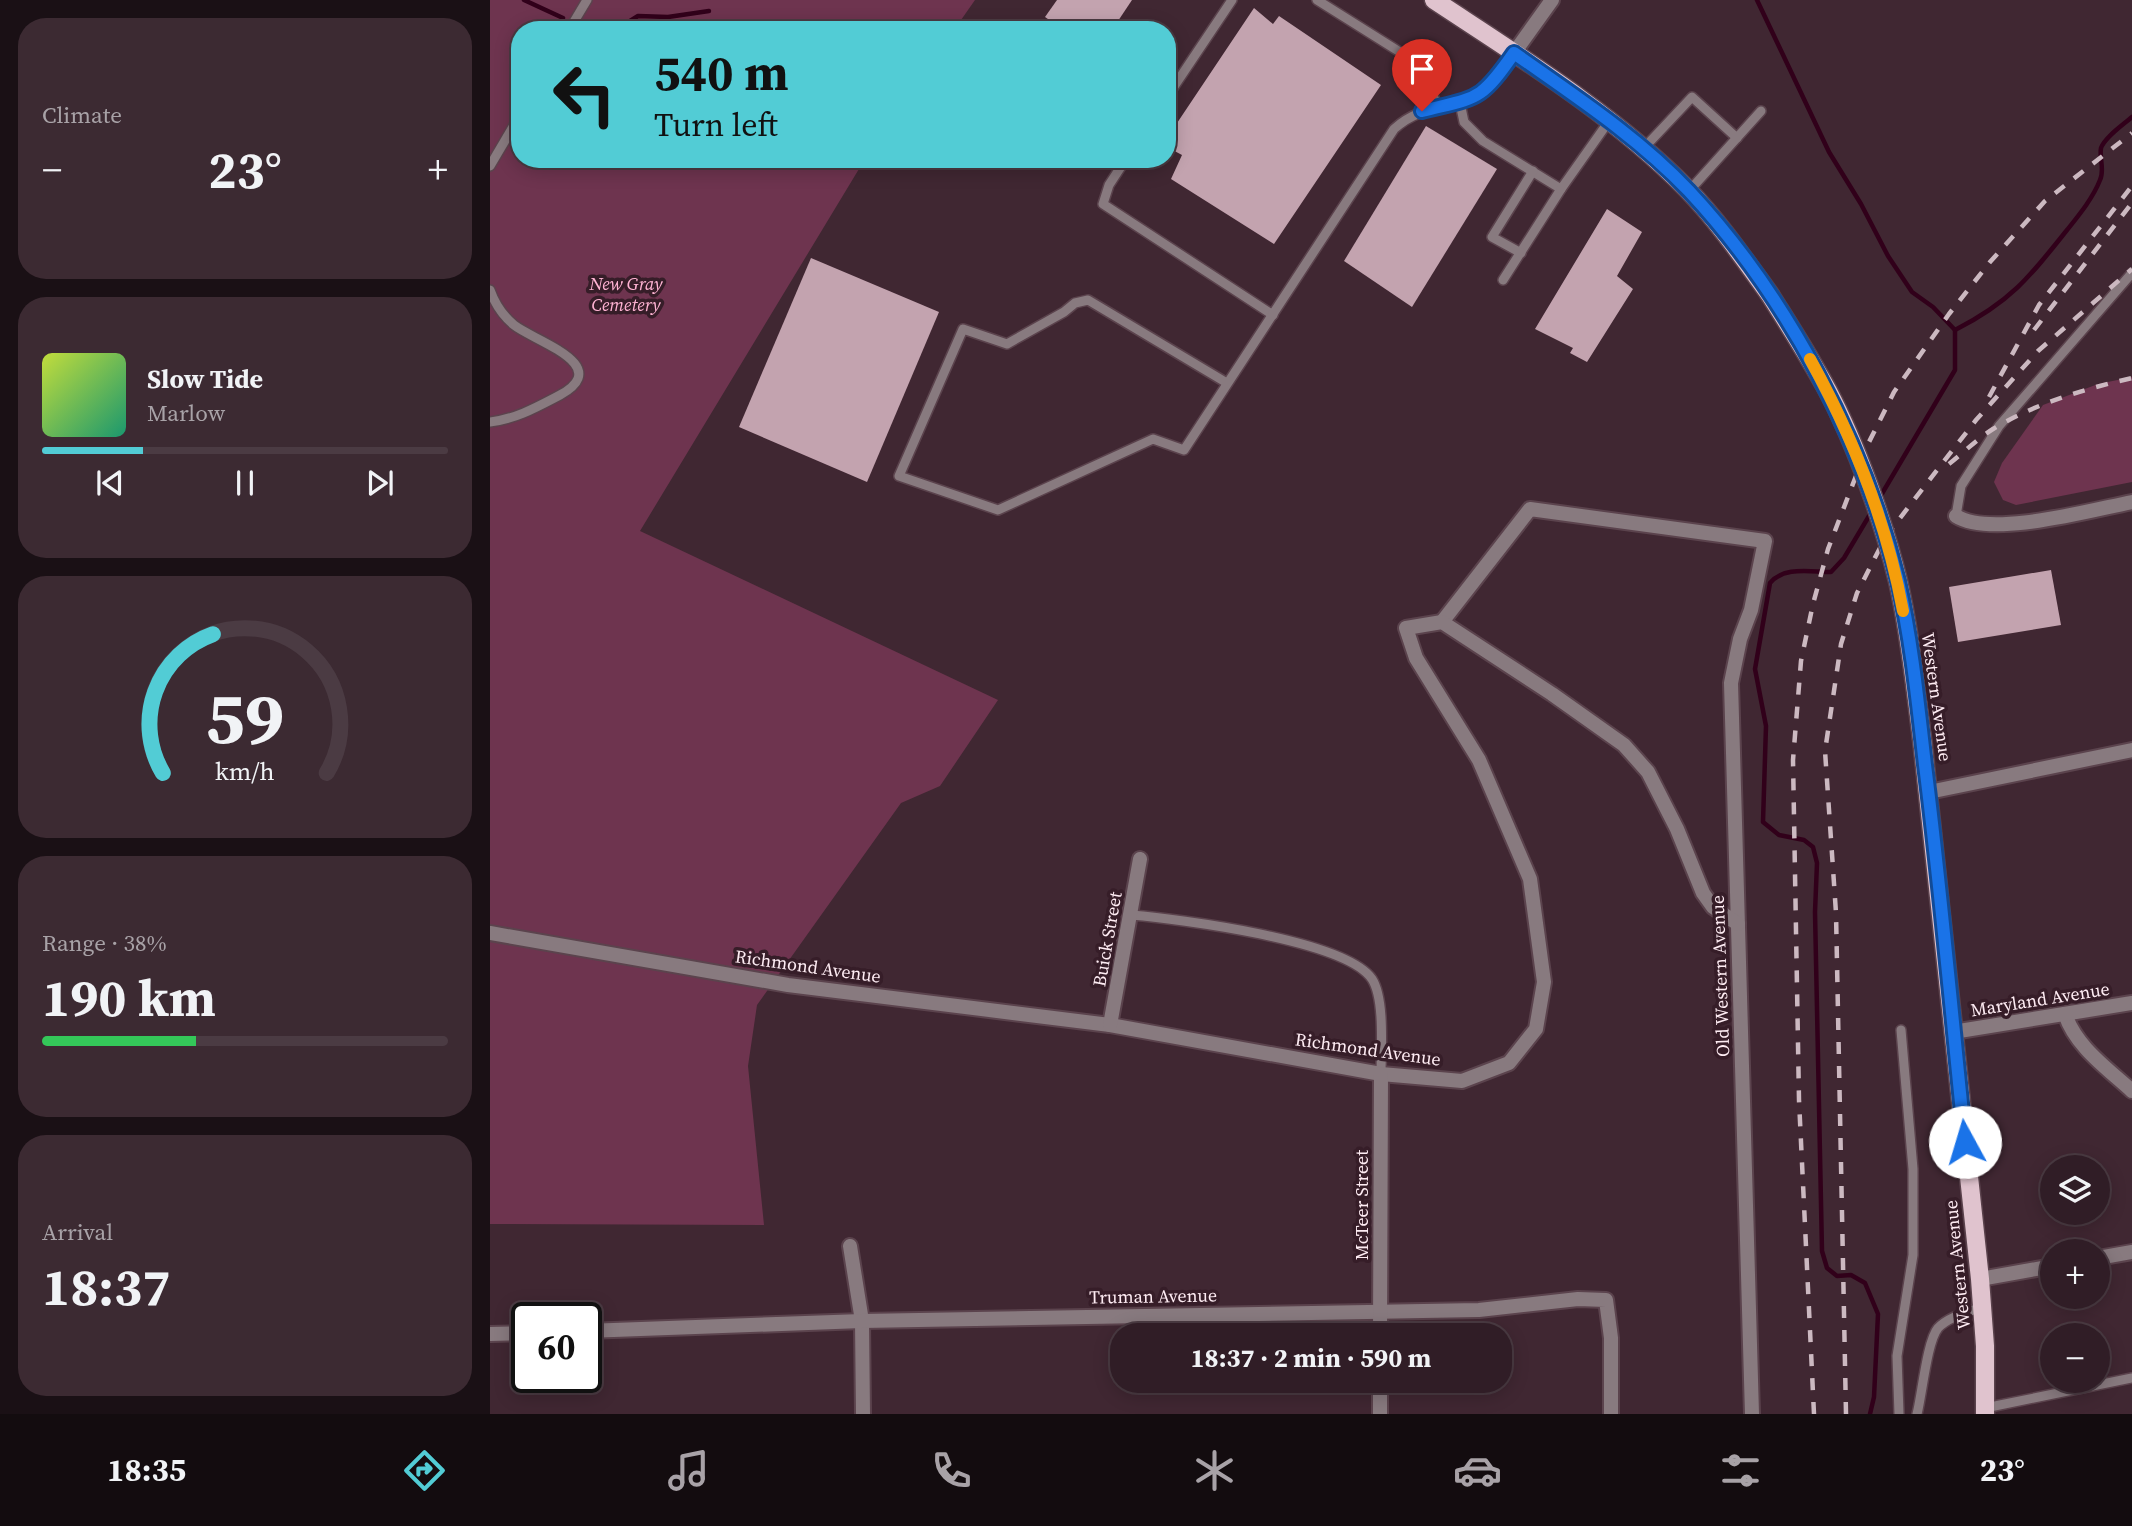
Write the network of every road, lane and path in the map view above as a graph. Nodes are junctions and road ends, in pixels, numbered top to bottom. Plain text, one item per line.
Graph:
1 (587, 0) edge
2 (1232, 0) edge
3 (1317, 0) edge
4 (1434, 0) edge
5 (1552, 0) edge
6 (574, 21) edge
7 (1514, 53) junction
8 (1176, 84) edge
9 (1460, 103) junction
10 (1438, 107) junction
11 (1761, 111) dead end
12 (1609, 121) junction
13 (511, 130) edge
14 (1737, 138) junction
15 (1643, 149) junction
16 (490, 166) edge
17 (1120, 168) edge
18 (1533, 171) junction
19 (1561, 189) junction
20 (1689, 191) junction
21 (1521, 253) junction
22 (2132, 273) edge
23 (1503, 280) dead end
24 (490, 290) edge
25 (1273, 315) junction
26 (1227, 383) junction
27 (490, 422) edge
28 (2132, 502) edge
29 (1956, 516) joint
30 (1442, 622) junction
31 (2132, 750) edge
32 (1929, 792) junction
33 (1140, 859) dead end
34 (1131, 915) junction
35 (1738, 923) junction
36 (490, 933) edge
37 (2132, 1003) edge
38 (2065, 1014) junction
39 (1110, 1025) junction
40 (1901, 1030) dead end
41 (1953, 1032) junction
42 (1381, 1074) junction
43 (2132, 1091) edge
44 (850, 1246) dead end
45 (2132, 1252) edge
46 (2110, 1256) edge
47 (2040, 1268) edge
48 (1980, 1279) junction
49 (1982, 1307) junction
50 (1380, 1311) junction
51 (862, 1321) junction
52 (1380, 1323) edge
53 (602, 1330) edge
54 (511, 1333) edge
55 (490, 1334) edge
56 (2132, 1378) edge
57 (1380, 1393) edge
58 (1985, 1411) edge
59 (863, 1414) edge
60 (1380, 1414) edge
61 (1611, 1414) edge
62 (1752, 1414) edge
63 (1899, 1414) edge
64 (1917, 1414) edge

1 - 6 lane
2 - 8 lane
3 - 10 lane
4 - 7 main road, Western Avenue
5 - 7 street
7 - 9 lane
7 - 12 main road, Western Avenue
9 - 10 lane
9 - 18 lane
10 - 25 lane
11 - 14 lane
12 - 15 main road, Western Avenue
12 - 19 lane
13 - 16 lane
14 - 15 lane
14 - 20 lane
15 - 20 main road, Western Avenue
17 - 25 lane
18 - 19 lane
18 - 21 lane
19 - 21 lane
20 - 32 main road, Western Avenue, bridge
21 - 23 lane
22 - 29 lane
24 - 27 lane
25 - 26 lane
26 - 26 lane
28 - 29 street
30 - 35 street
30 - 35 street, Old Western Avenue
30 - 42 street, Richmond Avenue
31 - 32 street
32 - 41 main road, Western Avenue
33 - 34 street, Buick Street
34 - 39 street, Buick Street
34 - 42 lane
35 - 62 street, Old Western Avenue
36 - 39 street, Richmond Avenue
37 - 38 street, Maryland Avenue
38 - 41 street, Maryland Avenue
38 - 43 street
39 - 42 street, Richmond Avenue
40 - 63 lane
41 - 48 main road, Western Avenue
42 - 50 street, McTeer Street
44 - 51 street
45 - 46 street
47 - 48 street
48 - 49 main road, Western Avenue
49 - 58 main road, Western Avenue
49 - 64 lane
50 - 51 street, Truman Avenue
50 - 52 street, McTeer Street
50 - 61 street, Truman Avenue
51 - 53 street, Truman Avenue
51 - 59 street
54 - 55 street
56 - 58 lane
57 - 60 street

